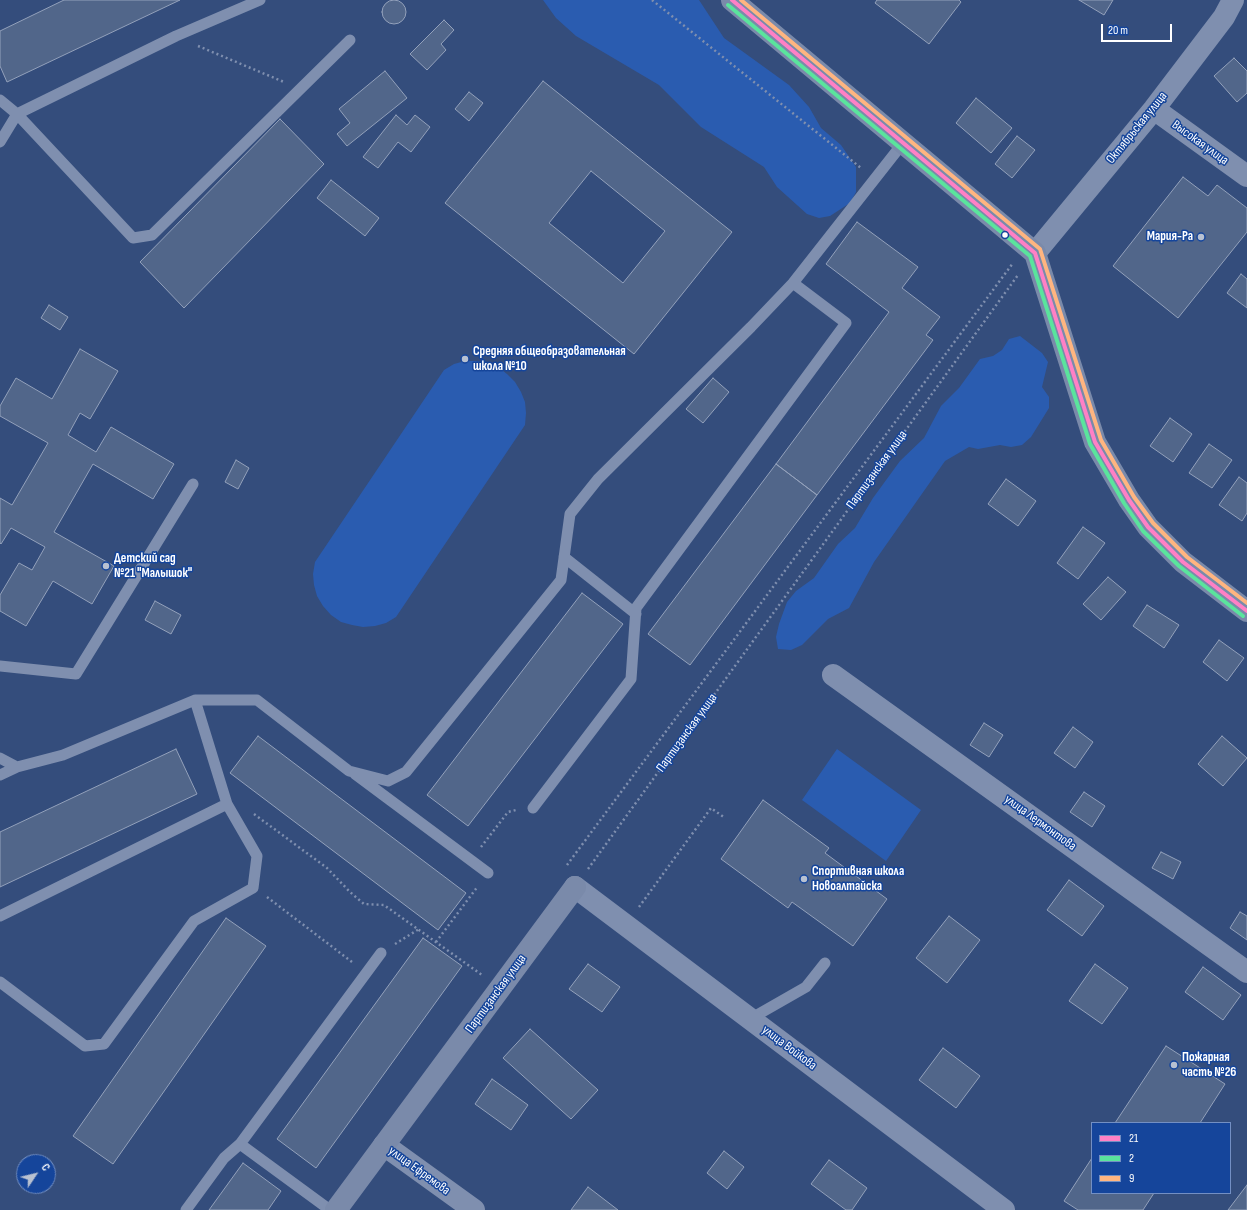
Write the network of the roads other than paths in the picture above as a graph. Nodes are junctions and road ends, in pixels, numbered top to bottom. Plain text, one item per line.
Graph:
1 (260, 0) edge
2 (732, 0) edge
3 (1233, 0) edge
4 (350, 40) dead end
5 (0, 100) edge
6 (1154, 109) junction
7 (17, 114) junction
8 (0, 142) edge
9 (903, 143) junction
10 (1247, 176) edge
11 (1030, 249) junction
12 (793, 283) junction
13 (193, 484) dead end
14 (564, 557) junction
15 (1247, 611) edge
16 (636, 614) junction
17 (0, 666) edge
18 (833, 675) dead end
19 (195, 700) junction
20 (0, 758) edge
21 (17, 767) junction
22 (350, 770) junction
23 (0, 775) edge
24 (227, 804) junction
25 (533, 808) road end
26 (488, 873) road end
27 (569, 878) joint
28 (0, 916) edge
29 (382, 953) road end
30 (825, 962) dead end
31 (1247, 972) edge
32 (0, 982) edge
33 (750, 1019) junction
34 (240, 1144) junction
35 (384, 1145) junction
36 (186, 1210) edge
37 (330, 1210) edge
38 (336, 1210) edge
39 (474, 1210) edge
40 (1004, 1210) edge

1 - 7 lane
2 - 9 street
3 - 6 street, Октябрьская улица
4 - 7 lane
5 - 7 lane
6 - 10 street, Высокая улица
6 - 11 street, Октябрьская улица
7 - 8 lane
9 - 11 street
9 - 12 lane
11 - 15 street
12 - 14 lane
12 - 16 lane
13 - 17 lane
14 - 16 lane
14 - 22 lane
16 - 25 lane
18 - 31 street, улица Лермонтова
19 - 21 lane
19 - 22 lane
19 - 24 lane
20 - 21 lane
21 - 23 lane
22 - 26 lane
24 - 28 lane
24 - 32 lane
27 - 33 street, улица Войкова
27 - 35 street, Партизанская улица
29 - 34 lane
30 - 33 lane
33 - 40 street, улица Войкова
34 - 36 lane
34 - 37 lane
35 - 38 street, Партизанская улица
35 - 39 street, улица Ефремова

